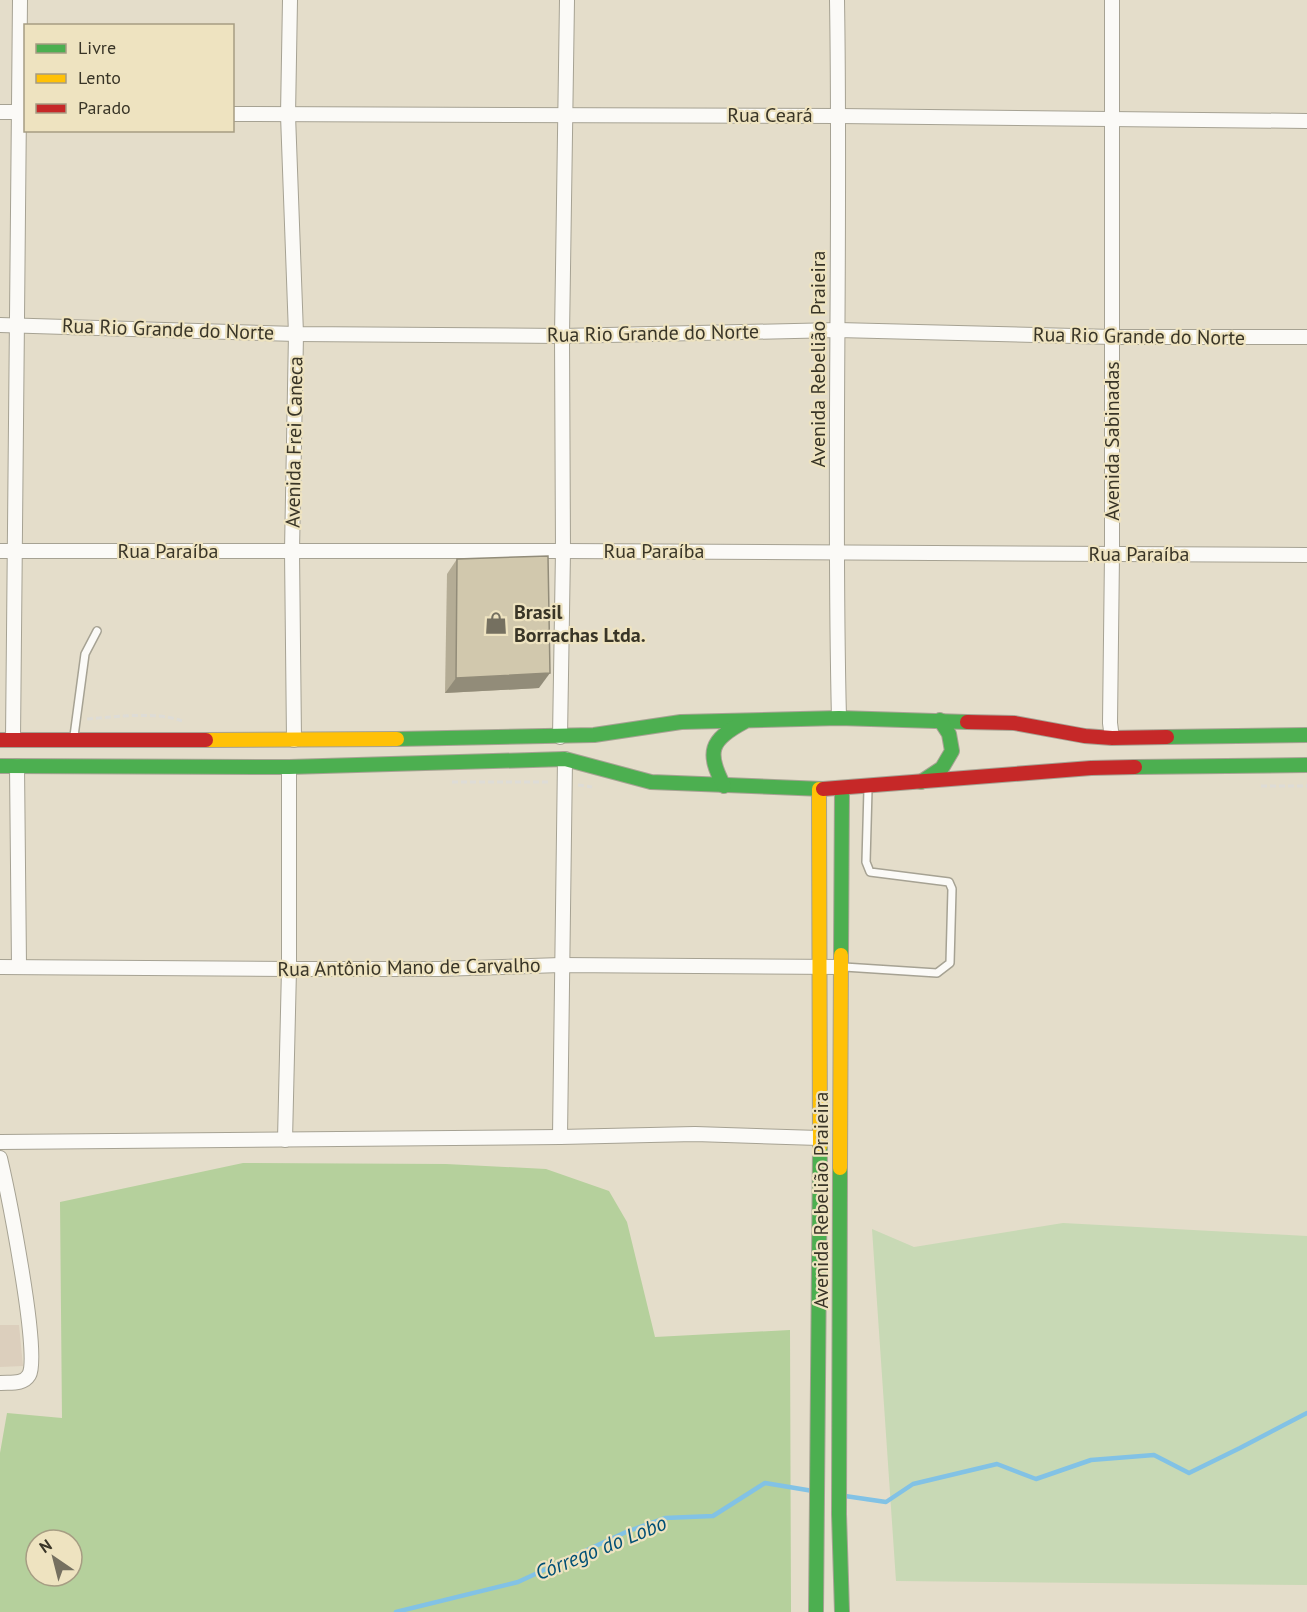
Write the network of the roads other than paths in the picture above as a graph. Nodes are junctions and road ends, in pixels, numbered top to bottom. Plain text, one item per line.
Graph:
1 (20, 0) edge
2 (290, 0) edge
3 (567, 0) edge
4 (837, 0) edge
5 (1112, 0) edge
6 (0, 112) edge
7 (23, 112) edge
8 (234, 114) edge
9 (288, 115) junction
10 (566, 115) junction
11 (839, 116) junction
12 (1113, 119) junction
13 (1307, 121) edge
14 (16, 324) junction
15 (0, 325) edge
16 (838, 330) junction
17 (296, 334) junction
18 (562, 336) junction
19 (1113, 337) junction
20 (1307, 337) edge
21 (0, 551) edge
22 (16, 551) junction
23 (292, 551) junction
24 (563, 551) junction
25 (837, 552) junction
26 (1112, 554) junction
27 (1307, 555) edge
28 (98, 631) dead end
29 (839, 718) junction
30 (747, 720) junction
31 (940, 720) junction
32 (1307, 735) edge
33 (560, 737) junction
34 (1112, 738) junction
35 (74, 739) junction
36 (6, 740) edge
37 (294, 740) junction
38 (565, 759) junction
39 (1307, 765) edge
40 (0, 766) edge
41 (16, 766) junction
42 (289, 767) junction
43 (920, 782) junction
44 (724, 786) junction
45 (869, 786) junction
46 (819, 789) junction
47 (842, 789) junction
48 (561, 965) junction
49 (19, 966) junction
50 (819, 966) junction
51 (0, 967) edge
52 (842, 967) junction
53 (289, 969) junction
54 (819, 1115) junction
55 (841, 1115) junction
56 (560, 1137) junction
57 (819, 1138) junction
58 (285, 1140) junction
59 (0, 1142) edge
60 (0, 1158) edge
61 (0, 1383) edge
62 (816, 1612) edge
63 (842, 1612) edge

1 - 7 street
2 - 9 street, Avenida Frei Caneca
3 - 10 street
4 - 11 street, Avenida Rebelião Praieira
5 - 12 street, Avenida Sabinadas
6 - 7 street
7 - 14 street
8 - 9 street, Rua Ceará
9 - 10 street, Rua Ceará
9 - 17 street, Avenida Frei Caneca
10 - 11 street, Rua Ceará
10 - 18 street
11 - 12 street, Rua Ceará
11 - 16 street, Avenida Rebelião Praieira
12 - 13 street, Rua Ceará
12 - 19 street, Avenida Sabinadas
14 - 15 street, Rua Rio Grande do Norte
14 - 17 street, Rua Rio Grande do Norte
14 - 22 street
16 - 18 street, Rua Rio Grande do Norte
16 - 19 street, Rua Rio Grande do Norte
16 - 25 street, Avenida Rebelião Praieira
17 - 18 street, Rua Rio Grande do Norte
17 - 23 street, Avenida Frei Caneca
18 - 24 street
19 - 20 street, Rua Rio Grande do Norte
19 - 26 street, Avenida Sabinadas
21 - 22 street, Rua Paraíba
22 - 23 street, Rua Paraíba
22 - 36 street
23 - 24 street, Rua Paraíba
23 - 37 street, Avenida Frei Caneca
24 - 25 street, Rua Paraíba
24 - 33 street
25 - 26 street, Rua Paraíba
25 - 29 street, Avenida Rebelião Praieira
26 - 27 street, Rua Paraíba
26 - 34 street, Avenida Sabinadas
28 - 35 lane
29 - 30 main road
29 - 31 main road
30 - 33 main road
30 - 44 main road
31 - 34 main road
31 - 43 main road
32 - 34 main road
33 - 37 main road
35 - 36 main road
35 - 37 main road
38 - 42 main road
38 - 44 main road
38 - 48 street
39 - 43 main road
40 - 41 main road
41 - 42 main road
41 - 49 street
42 - 53 street
43 - 45 main road
44 - 46 main road
45 - 47 main road
45 - 52 lane
46 - 47 main road
46 - 50 main road, Avenida Rebelião Praieira
47 - 52 main road, Avenida Rebelião Praieira
48 - 50 street, Rua Antônio Mano de Carvalho
48 - 53 street, Rua Antônio Mano de Carvalho
48 - 56 street
49 - 51 street, Rua Antônio Mano de Carvalho
49 - 53 street, Rua Antônio Mano de Carvalho
50 - 52 street, Rua Antônio Mano de Carvalho
50 - 54 main road, Avenida Rebelião Praieira
52 - 55 main road, Avenida Rebelião Praieira
53 - 58 street
54 - 55 main road
54 - 57 main road, Avenida Rebelião Praieira
55 - 63 main road, Avenida Rebelião Praieira
56 - 57 street
56 - 58 street
57 - 62 main road, Avenida Rebelião Praieira
58 - 59 street
60 - 61 street

